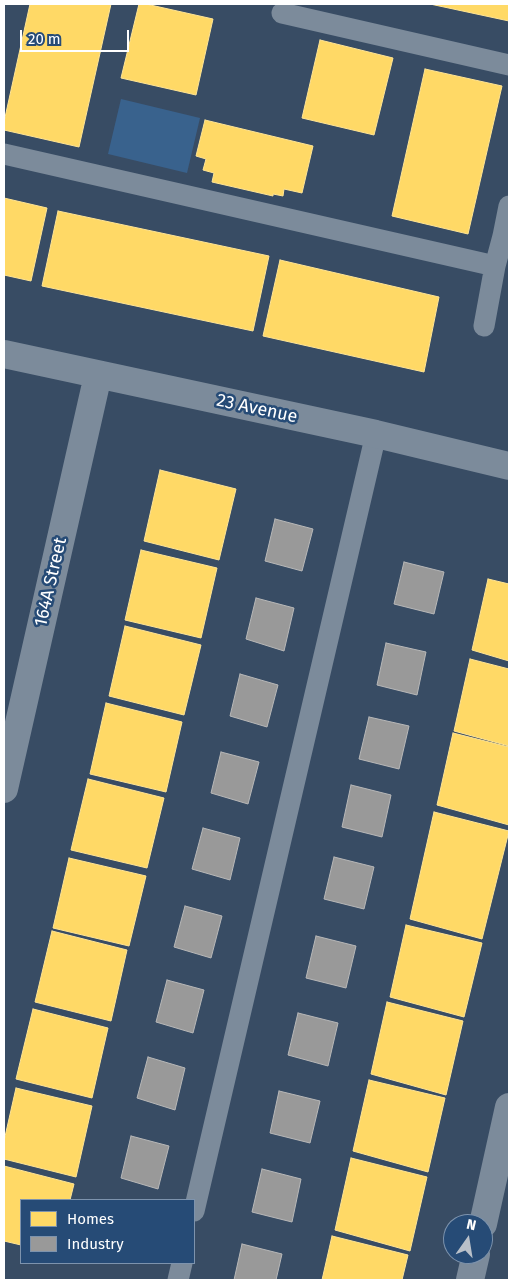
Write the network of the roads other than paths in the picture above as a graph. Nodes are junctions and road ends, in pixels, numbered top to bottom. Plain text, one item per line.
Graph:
1 (282, 13) dead end
2 (509, 65) edge
3 (4, 154) edge
4 (509, 206) edge
5 (495, 266) junction
6 (484, 326) dead end
7 (4, 354) edge
8 (98, 374) junction
9 (376, 434) junction
10 (509, 466) edge
11 (4, 789) edge
12 (509, 1107) edge
13 (195, 1207) edge
14 (485, 1214) edge
15 (182, 1264) edge
16 (474, 1264) edge
17 (178, 1280) edge
18 (470, 1280) edge

1 - 2 lane
3 - 5 lane
4 - 5 lane
5 - 6 lane
7 - 8 street, 23 Avenue
8 - 9 street, 23 Avenue
8 - 11 street, 164A Street
9 - 10 street, 23 Avenue
9 - 13 lane
12 - 14 street
15 - 17 lane
16 - 18 street

